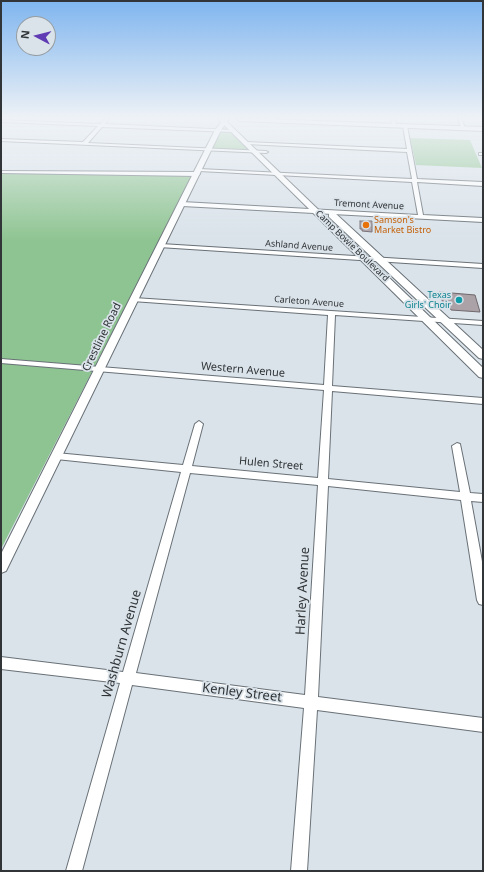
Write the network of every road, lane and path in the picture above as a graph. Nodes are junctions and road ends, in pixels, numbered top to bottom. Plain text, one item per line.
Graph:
1 (204, 160) edge
2 (265, 160) edge
3 (274, 160) edge
4 (410, 160) edge
5 (1, 172) edge
6 (198, 172) junction
7 (277, 174) junction
8 (289, 174) junction
9 (414, 180) junction
10 (483, 184) edge
11 (182, 204) junction
12 (316, 211) junction
13 (329, 212) junction
14 (421, 217) junction
15 (483, 220) edge
16 (161, 246) junction
17 (364, 259) junction
18 (380, 260) junction
19 (483, 266) edge
20 (134, 300) junction
21 (332, 313) junction
22 (428, 320) junction
23 (446, 321) junction
24 (483, 324) edge
25 (481, 355) edge
26 (466, 357) junction
27 (1, 361) edge
28 (100, 369) junction
29 (483, 374) edge
30 (328, 388) junction
31 (483, 401) edge
32 (199, 424) dead end
33 (457, 446) dead end
34 (56, 456) junction
35 (187, 468) junction
36 (323, 481) junction
37 (467, 496) junction
38 (483, 498) edge
39 (1, 567) edge
40 (483, 600) edge
41 (1, 663) edge
42 (128, 678) junction
43 (311, 702) junction
44 (483, 724) edge
45 (74, 871) edge
46 (299, 871) edge

1 - 6 street, Crestline Road
2 - 7 main road, Camp Bowie Boulevard
3 - 8 main road, Camp Bowie Boulevard
4 - 9 street
5 - 6 street
6 - 7 street
6 - 11 street, Crestline Road
7 - 8 street
7 - 12 main road, Camp Bowie Boulevard
8 - 9 street
8 - 13 main road, Camp Bowie Boulevard
9 - 10 street
9 - 14 street
11 - 12 street, Tremont Avenue
11 - 16 street, Crestline Road
12 - 13 street, Tremont Avenue
12 - 17 main road, Camp Bowie Boulevard
13 - 14 street, Tremont Avenue
13 - 18 main road, Camp Bowie Boulevard
14 - 15 street, Tremont Avenue
16 - 17 street, Ashland Avenue
16 - 20 street, Crestline Road
17 - 18 street, Ashland Avenue
17 - 22 main road, Camp Bowie Boulevard
18 - 19 street, Ashland Avenue
18 - 23 main road, Camp Bowie Boulevard
20 - 21 street, Carleton Avenue
20 - 28 street, Crestline Road
21 - 22 street, Carleton Avenue
21 - 30 street, Harley Avenue
22 - 23 street, Carleton Avenue
22 - 26 main road, Camp Bowie Boulevard
23 - 24 street, Carleton Avenue
23 - 25 main road, Camp Bowie Boulevard
25 - 26 main road
26 - 29 main road, Camp Bowie Boulevard
27 - 28 street, Western Avenue
28 - 30 street, Western Avenue
28 - 34 street, Crestline Road
30 - 31 street, Western Avenue
30 - 36 street, Harley Avenue
32 - 35 street, Washburn Avenue
33 - 37 street
34 - 35 street, Hulen Street
34 - 39 street, Crestline Road
35 - 36 street, Hulen Street
35 - 42 street, Washburn Avenue
36 - 37 street, Hulen Street
36 - 43 street, Harley Avenue
37 - 38 street, Hulen Street
37 - 40 street
41 - 42 street, Kenley Street
42 - 43 street, Kenley Street
42 - 45 street, Washburn Avenue
43 - 44 street, Kenley Street
43 - 46 street, Harley Avenue

